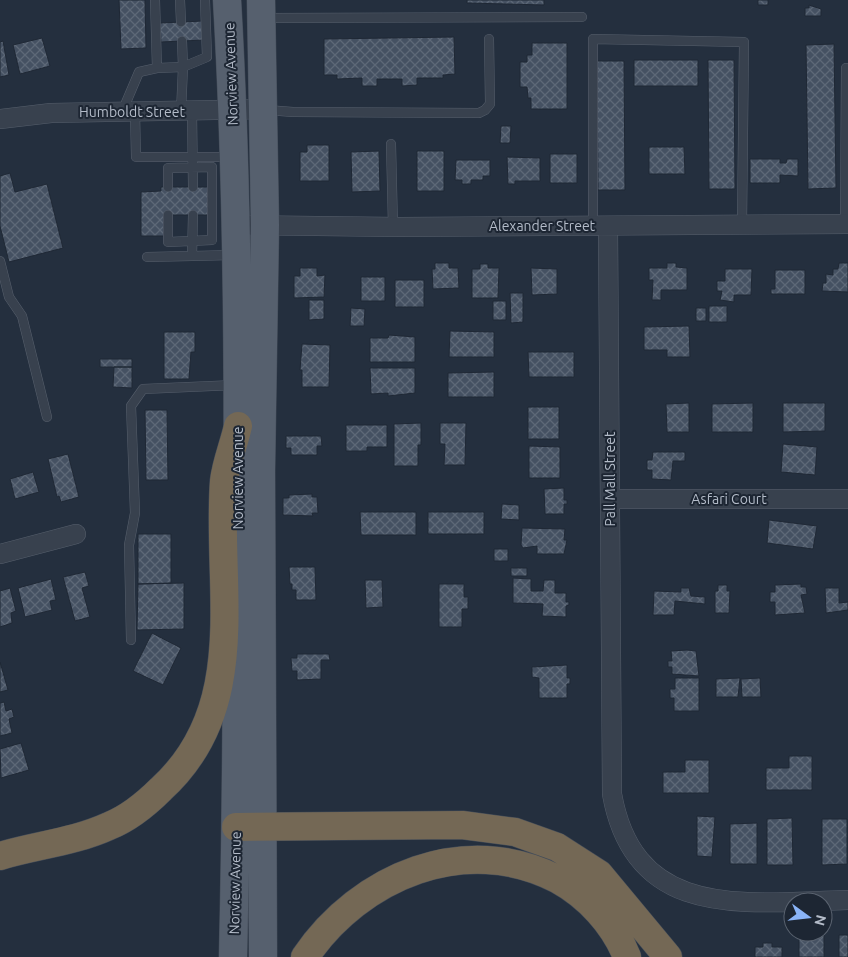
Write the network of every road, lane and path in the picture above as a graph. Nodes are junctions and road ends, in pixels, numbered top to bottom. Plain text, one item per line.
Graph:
1 (155, 0) edge
2 (180, 0) edge
3 (205, 0) edge
4 (227, 0) edge
5 (261, 9) edge
6 (582, 17) dead end
7 (181, 22) dead end
8 (489, 40) dead end
9 (182, 41) dead end
10 (219, 56) junction
11 (182, 67) junction
12 (157, 68) junction
13 (848, 68) edge
14 (847, 108) edge
15 (264, 109) junction
16 (233, 110) junction
17 (128, 112) junction
18 (187, 112) junction
19 (0, 119) edge
20 (391, 144) dead end
21 (193, 157) junction
22 (234, 157) junction
23 (193, 167) junction
24 (168, 187) dead end
25 (193, 187) dead end
26 (168, 215) dead end
27 (193, 215) dead end
28 (847, 224) edge
29 (235, 225) junction
30 (265, 225) junction
31 (742, 225) junction
32 (600, 226) junction
33 (393, 227) junction
34 (192, 240) junction
35 (236, 255) junction
36 (192, 256) junction
37 (147, 257) dead end
38 (0, 262) edge
39 (238, 385) junction
40 (47, 417) dead end
41 (238, 426) junction
42 (848, 498) edge
43 (610, 499) junction
44 (76, 534) dead end
45 (0, 554) edge
46 (131, 640) dead end
47 (249, 826) junction
48 (0, 856) edge
49 (848, 900) edge
50 (233, 957) edge
51 (263, 957) edge
52 (305, 957) edge
53 (627, 957) edge
54 (668, 957) edge

1 - 12 lane
2 - 7 lane
3 - 10 lane
4 - 10 main road, Norview Avenue
5 - 6 lane
5 - 15 main road, Norview Avenue
8 - 15 lane
9 - 11 lane
10 - 11 lane
10 - 16 main road, Norview Avenue
11 - 12 lane
11 - 18 lane
12 - 17 lane
13 - 14 lane
14 - 28 lane
15 - 16 street, Humboldt Street
15 - 30 main road, Norview Avenue
16 - 18 street, Humboldt Street
16 - 22 main road, Norview Avenue
17 - 18 street, Humboldt Street
17 - 19 street, Humboldt Street
17 - 21 lane
18 - 21 lane
20 - 33 lane
21 - 22 lane
21 - 23 lane
22 - 29 main road, Norview Avenue
23 - 24 lane
23 - 25 lane
23 - 34 lane
26 - 34 lane
27 - 34 lane
28 - 31 street, Alexander Street
29 - 30 street, Alexander Street
29 - 35 main road, Norview Avenue
30 - 33 street, Alexander Street
30 - 47 main road, Norview Avenue
31 - 32 street, Alexander Street
31 - 32 lane
32 - 33 street, Alexander Street
32 - 43 street, Pall Mall Street
34 - 36 lane
35 - 36 lane
35 - 39 main road, Norview Avenue
36 - 37 lane
38 - 40 lane
39 - 41 main road, Norview Avenue
39 - 46 lane
41 - 47 main road, Norview Avenue
41 - 48 highway
42 - 43 street, Asfari Court
43 - 49 street, Pall Mall Street
44 - 45 street
47 - 50 main road, Norview Avenue
47 - 51 main road, Norview Avenue
47 - 54 highway
52 - 53 highway

